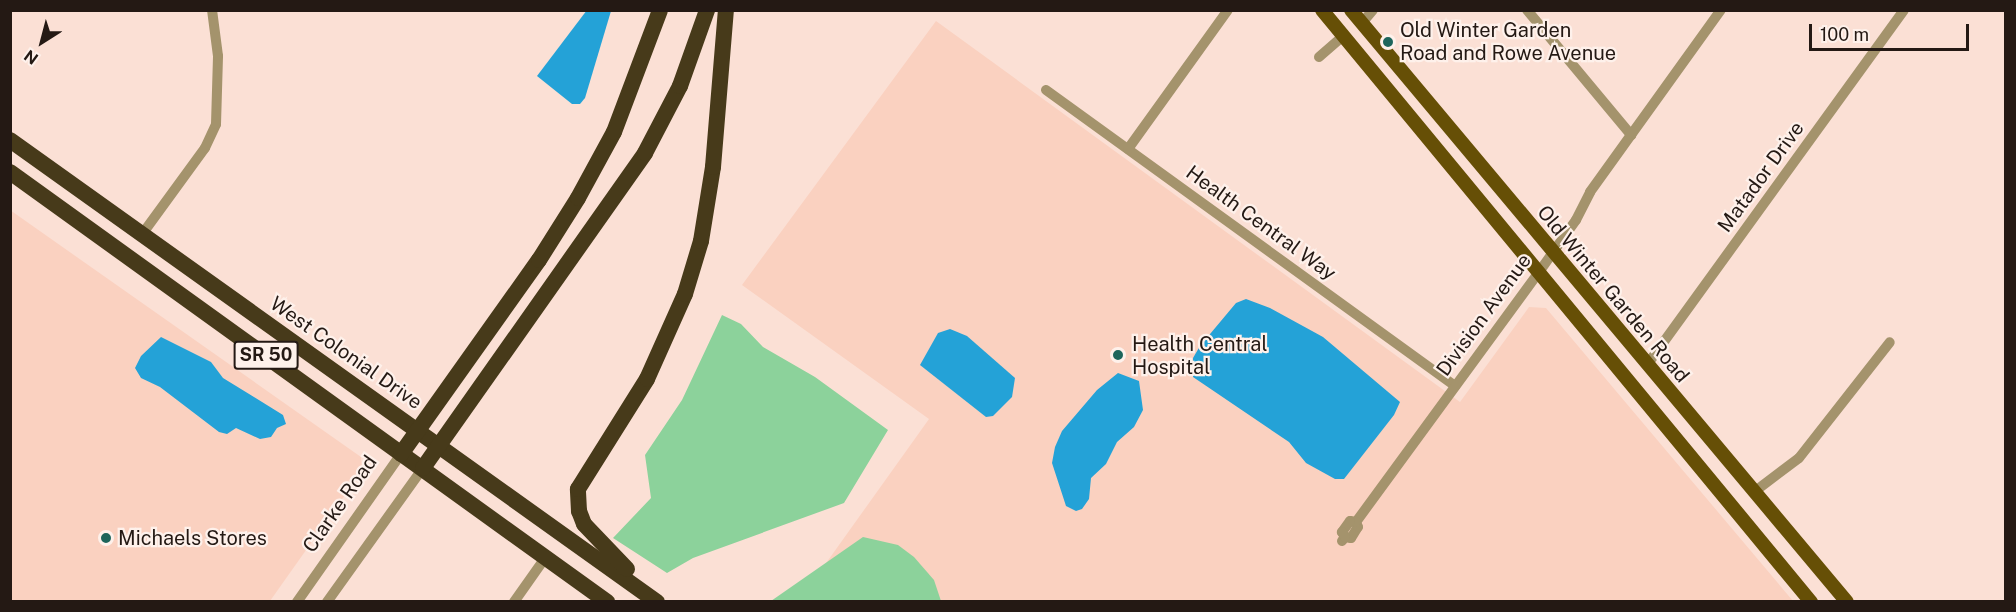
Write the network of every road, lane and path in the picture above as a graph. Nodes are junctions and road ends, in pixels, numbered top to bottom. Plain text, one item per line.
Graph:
1 (212, 10) edge
2 (660, 10) edge
3 (707, 10) edge
4 (726, 10) edge
5 (1228, 10) edge
6 (1322, 10) edge
7 (1351, 10) edge
8 (1373, 10) edge
9 (1527, 10) edge
10 (1721, 10) edge
11 (1904, 10) edge
12 (1362, 23) junction
13 (1343, 36) junction
14 (1319, 57) dead end
15 (1046, 90) dead end
16 (1631, 135) junction
17 (10, 140) edge
18 (1128, 149) junction
19 (10, 172) edge
20 (94, 231) junction
21 (143, 233) junction
22 (1552, 253) junction
23 (130, 256) junction
24 (181, 261) junction
25 (1539, 272) junction
26 (1890, 342) dead end
27 (1647, 365) junction
28 (1455, 386) junction
29 (418, 430) junction
30 (438, 444) junction
31 (401, 454) junction
32 (423, 468) junction
33 (1754, 492) junction
34 (1343, 539) dead end
35 (545, 558) junction
36 (297, 602) edge
37 (327, 602) edge
38 (514, 602) edge
39 (607, 602) edge
40 (658, 602) edge
41 (1811, 602) edge
42 (1847, 602) edge

1 - 21 street
2 - 29 highway, Clarke Road
3 - 30 highway
4 - 40 highway
5 - 18 street
6 - 13 main road
7 - 12 main road, Old Winter Garden Road
8 - 12 street
9 - 16 street
10 - 16 street, Division Avenue
11 - 27 street, Matador Drive
12 - 22 main road, Old Winter Garden Road
13 - 14 street
13 - 25 main road
15 - 18 street, Health Central Way
16 - 22 street, Division Avenue
17 - 21 highway, West Colonial Drive / SR 50
18 - 28 street, Health Central Way
19 - 20 highway, SR 50
20 - 21 highway
20 - 23 highway, SR 50
21 - 24 highway, West Colonial Drive / SR 50
22 - 25 street, Division Avenue
22 - 27 main road, Old Winter Garden Road
23 - 24 highway
23 - 31 highway, SR 50
24 - 29 highway, West Colonial Drive / SR 50
25 - 28 street, Division Avenue
25 - 41 main road
26 - 33 street
27 - 33 main road, Old Winter Garden Road
28 - 34 street, Division Avenue
29 - 30 highway, West Colonial Drive / SR 50
29 - 31 highway, Clarke Road
30 - 32 highway
30 - 40 highway, West Colonial Drive / SR 50
31 - 32 highway, SR 50
31 - 36 street, Clarke Road
32 - 35 highway, SR 50
32 - 37 street
33 - 42 main road, Old Winter Garden Road
35 - 38 street
35 - 39 highway, SR 50

